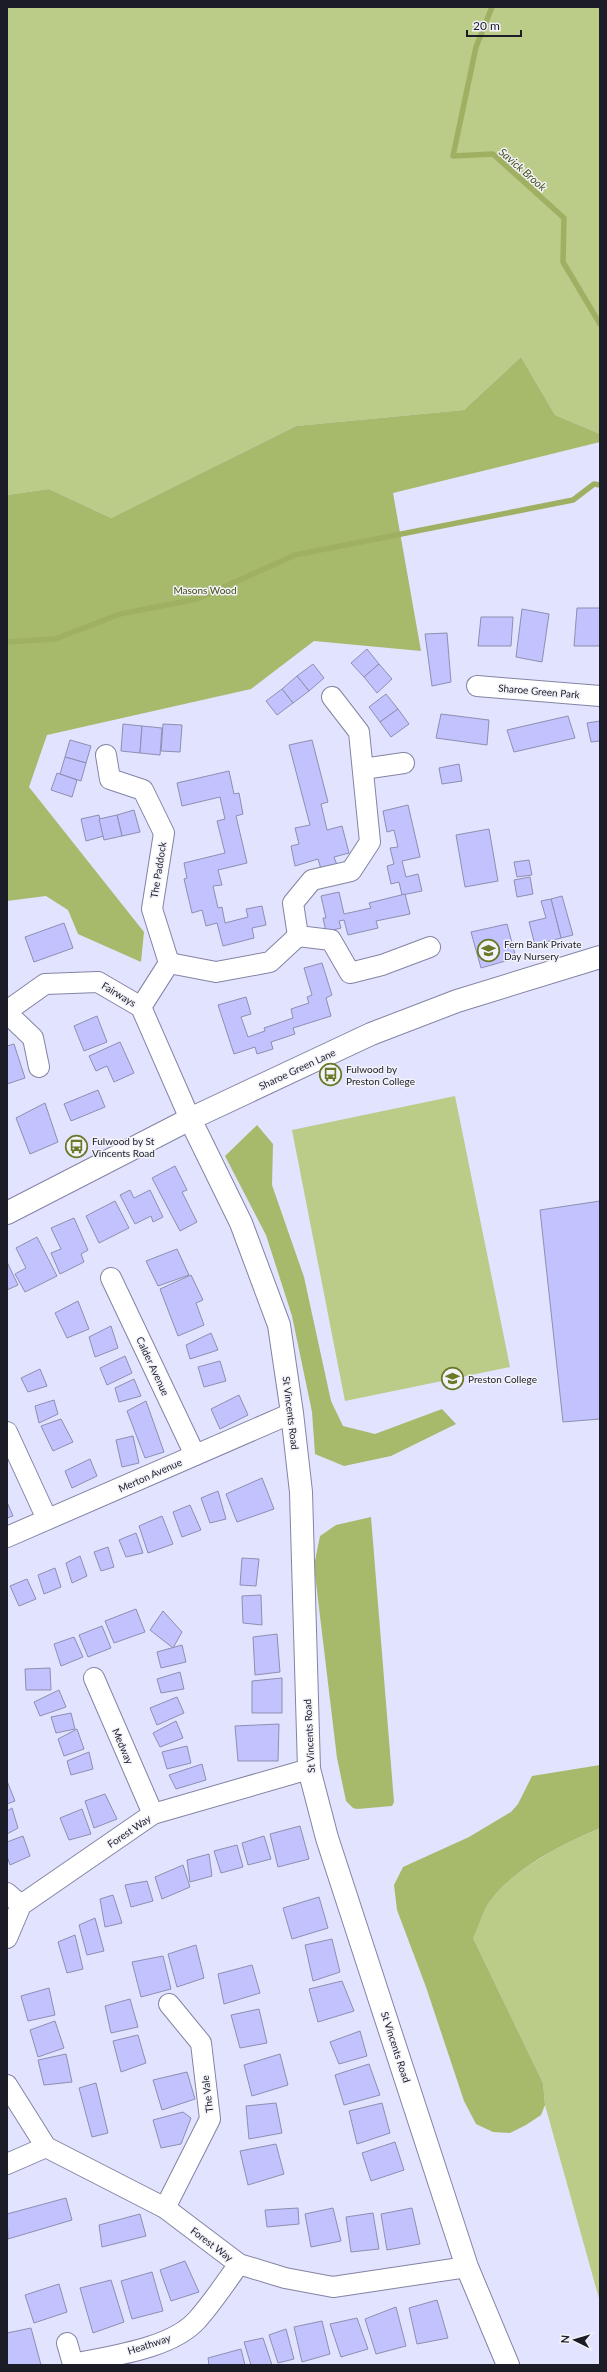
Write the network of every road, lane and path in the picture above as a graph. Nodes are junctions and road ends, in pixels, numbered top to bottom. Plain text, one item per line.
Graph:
1 (477, 686) dead end
2 (600, 696) edge
3 (332, 697) dead end
4 (106, 755) dead end
5 (404, 763) dead end
6 (363, 769) junction
7 (298, 936) junction
8 (430, 947) dead end
9 (600, 957) edge
10 (169, 963) junction
11 (141, 1007) junction
12 (7, 1012) edge
13 (39, 1067) dead end
14 (190, 1119) junction
15 (7, 1213) edge
16 (111, 1278) dead end
17 (292, 1413) junction
18 (7, 1432) edge
19 (195, 1455) junction
20 (47, 1519) junction
21 (7, 1537) edge
22 (94, 1678) dead end
23 (309, 1769) junction
24 (153, 1814) junction
25 (14, 1899) edge
26 (7, 1938) edge
27 (169, 2004) dead end
28 (7, 2085) edge
29 (46, 2147) junction
30 (7, 2164) edge
31 (165, 2208) junction
32 (240, 2264) junction
33 (467, 2267) junction
34 (67, 2343) dead end
35 (508, 2365) edge

1 - 2 street, Sharoe Green Park
3 - 6 street
4 - 10 street, The Paddock
5 - 6 street
6 - 7 street
7 - 8 street
7 - 10 street
9 - 14 street, Sharoe Green Lane
10 - 11 street
11 - 12 street, Fairways
11 - 14 street, Fairways
12 - 13 street, Fairways
14 - 15 street, Sharoe Green Lane
14 - 17 street, St Vincents Road
16 - 19 street, Calder Avenue
17 - 19 street, Merton Avenue
17 - 23 street, St Vincents Road
18 - 20 street
19 - 20 street, Merton Avenue
20 - 21 street, Merton Avenue
22 - 24 street, Medway
23 - 24 street, Forest Way
23 - 33 street, St Vincents Road
24 - 25 street, Forest Way
25 - 26 street, Forest Way
27 - 31 street, The Vale
28 - 29 street
29 - 30 street
29 - 31 street, Forest Way
31 - 32 street, Forest Way
32 - 33 street, Forest Way
32 - 34 street, Heathway
33 - 35 street, St Vincents Road

